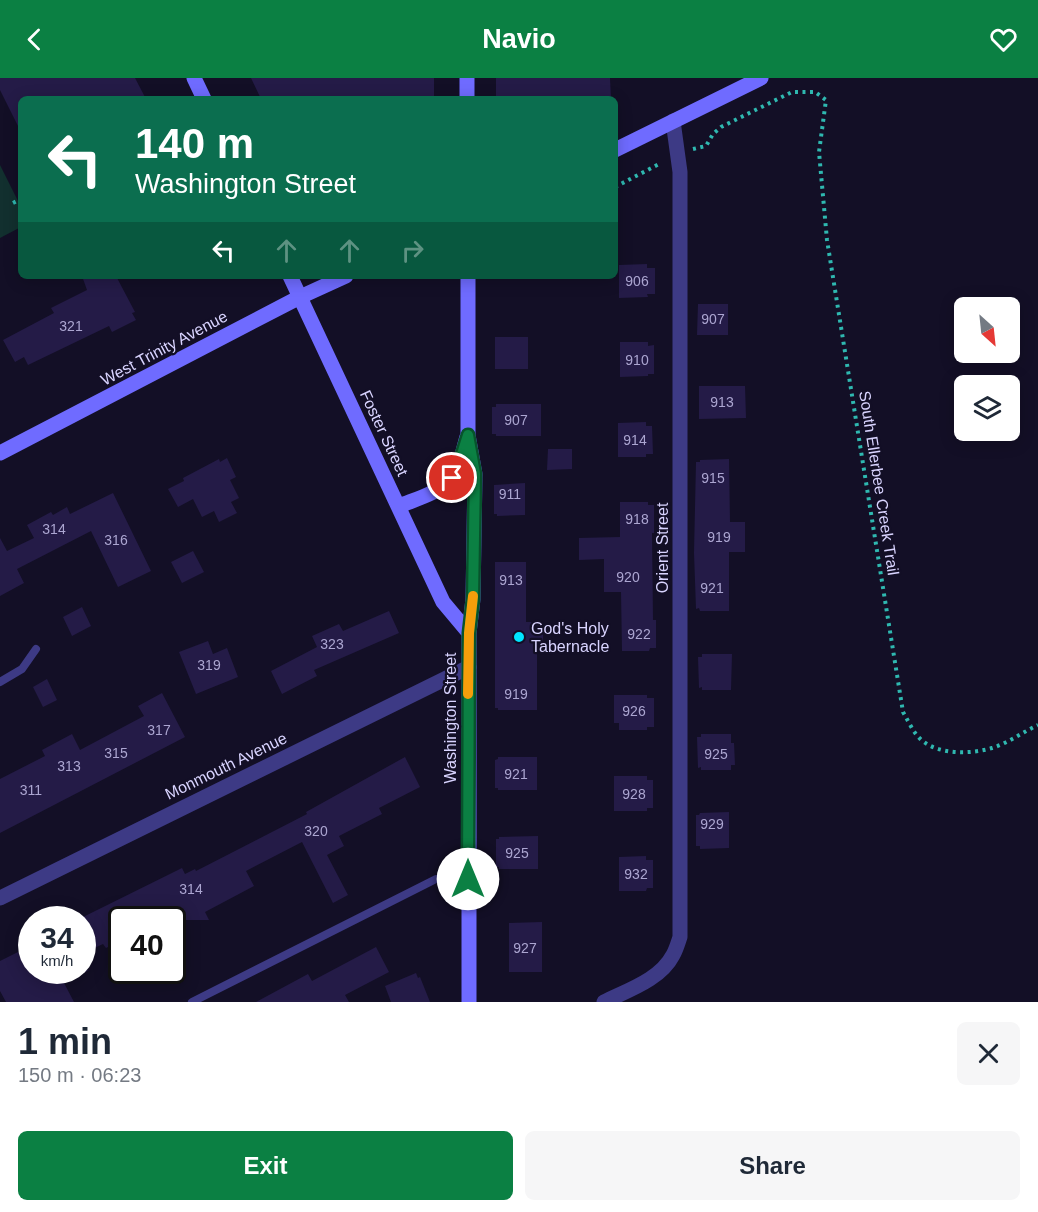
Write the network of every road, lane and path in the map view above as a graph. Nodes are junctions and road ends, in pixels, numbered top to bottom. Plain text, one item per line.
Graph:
1 (194, 78) edge
2 (467, 78) edge
3 (761, 78) edge
4 (203, 96) edge
5 (467, 96) edge
6 (673, 122) junction
7 (618, 149) edge
8 (691, 149) dead end
9 (664, 162) dead end
10 (618, 185) edge
11 (18, 200) edge
12 (13, 203) dead end
13 (291, 279) edge
14 (339, 279) edge
15 (468, 279) edge
16 (300, 297) junction
17 (468, 435) junction
18 (0, 453) edge
19 (399, 506) junction
20 (469, 633) junction
21 (36, 650) dead end
22 (469, 667) junction
23 (0, 682) edge
24 (1038, 724) edge
25 (468, 879) junction
26 (0, 898) edge
27 (192, 1002) edge
28 (469, 1002) edge
29 (604, 1002) edge

1 - 4 street
2 - 5 street
3 - 6 street
6 - 7 street
6 - 29 street, Orient Street
8 - 24 path, South Ellerbee Creek Trail
9 - 10 path
11 - 12 path
13 - 16 street, Foster Street
14 - 16 street, West Trinity Avenue
15 - 17 street, Washington Street
16 - 18 street, West Trinity Avenue
16 - 19 street, Foster Street
17 - 19 street, Washington Street
17 - 20 street, Washington Street
19 - 20 street, Foster Street
20 - 22 street, Washington Street
21 - 23 lane
22 - 25 street, Washington Street
22 - 26 street, Monmouth Avenue
25 - 27 lane
25 - 28 street, Washington Street

